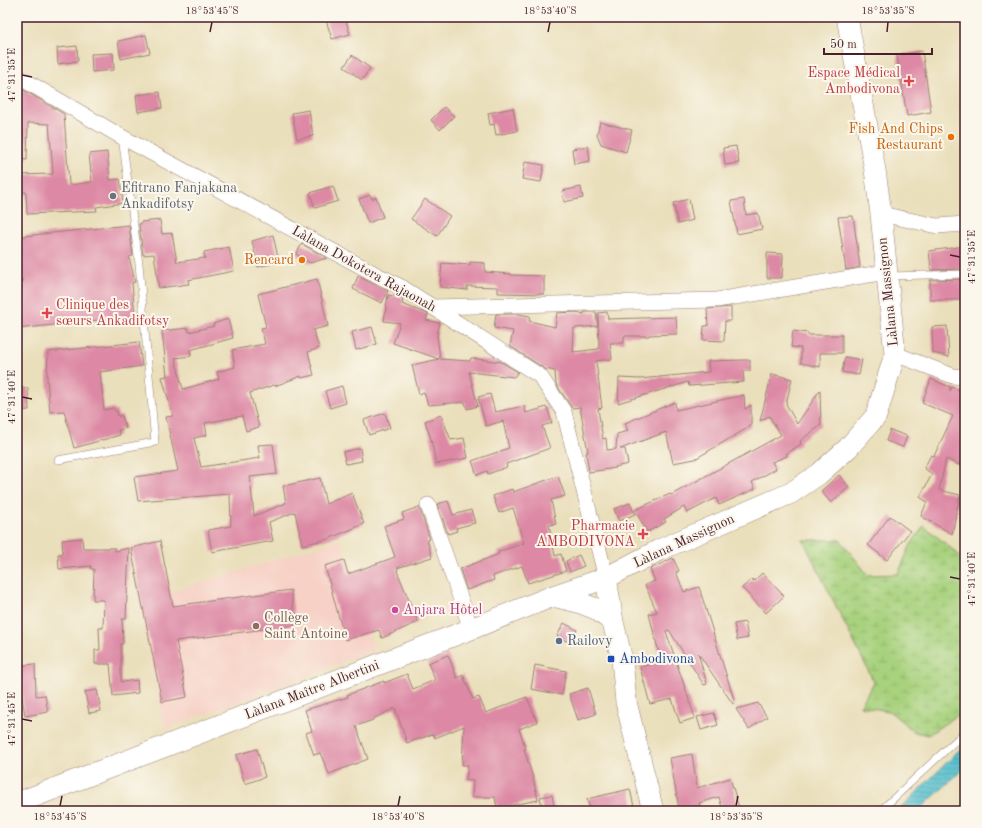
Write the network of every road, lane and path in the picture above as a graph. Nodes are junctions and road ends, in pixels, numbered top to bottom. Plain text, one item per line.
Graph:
1 (847, 17) edge
2 (17, 76) edge
3 (122, 137) junction
4 (881, 214) junction
5 (965, 224) edge
6 (887, 274) junction
7 (965, 274) edge
8 (433, 307) junction
9 (895, 354) junction
10 (965, 377) edge
11 (58, 460) dead end
12 (428, 505) dead end
13 (606, 578) junction
14 (553, 596) junction
15 (613, 622) junction
16 (471, 629) junction
17 (622, 660) junction
18 (965, 732) edge
19 (17, 804) edge
20 (653, 811) edge
21 (666, 811) edge
22 (880, 811) edge

1 - 4 main road, Làlana Massignon
2 - 3 street, Làlana Dokotera Rajaonah
3 - 8 street, Làlana Dokotera Rajaonah
3 - 11 lane
4 - 5 street
4 - 6 main road, Làlana Massignon
6 - 7 lane
6 - 8 street
6 - 9 main road, Làlana Massignon
8 - 13 street, Làlana Dokotera Rajaonah
9 - 10 street
9 - 13 main road, Làlana Massignon
12 - 16 street
13 - 14 main road, Làlana Maître Albertini
13 - 15 main road
14 - 15 main road
14 - 16 main road, Làlana Maître Albertini
15 - 17 main road
16 - 19 main road, Làlana Maître Albertini
17 - 20 main road
17 - 21 main road
18 - 22 lane

